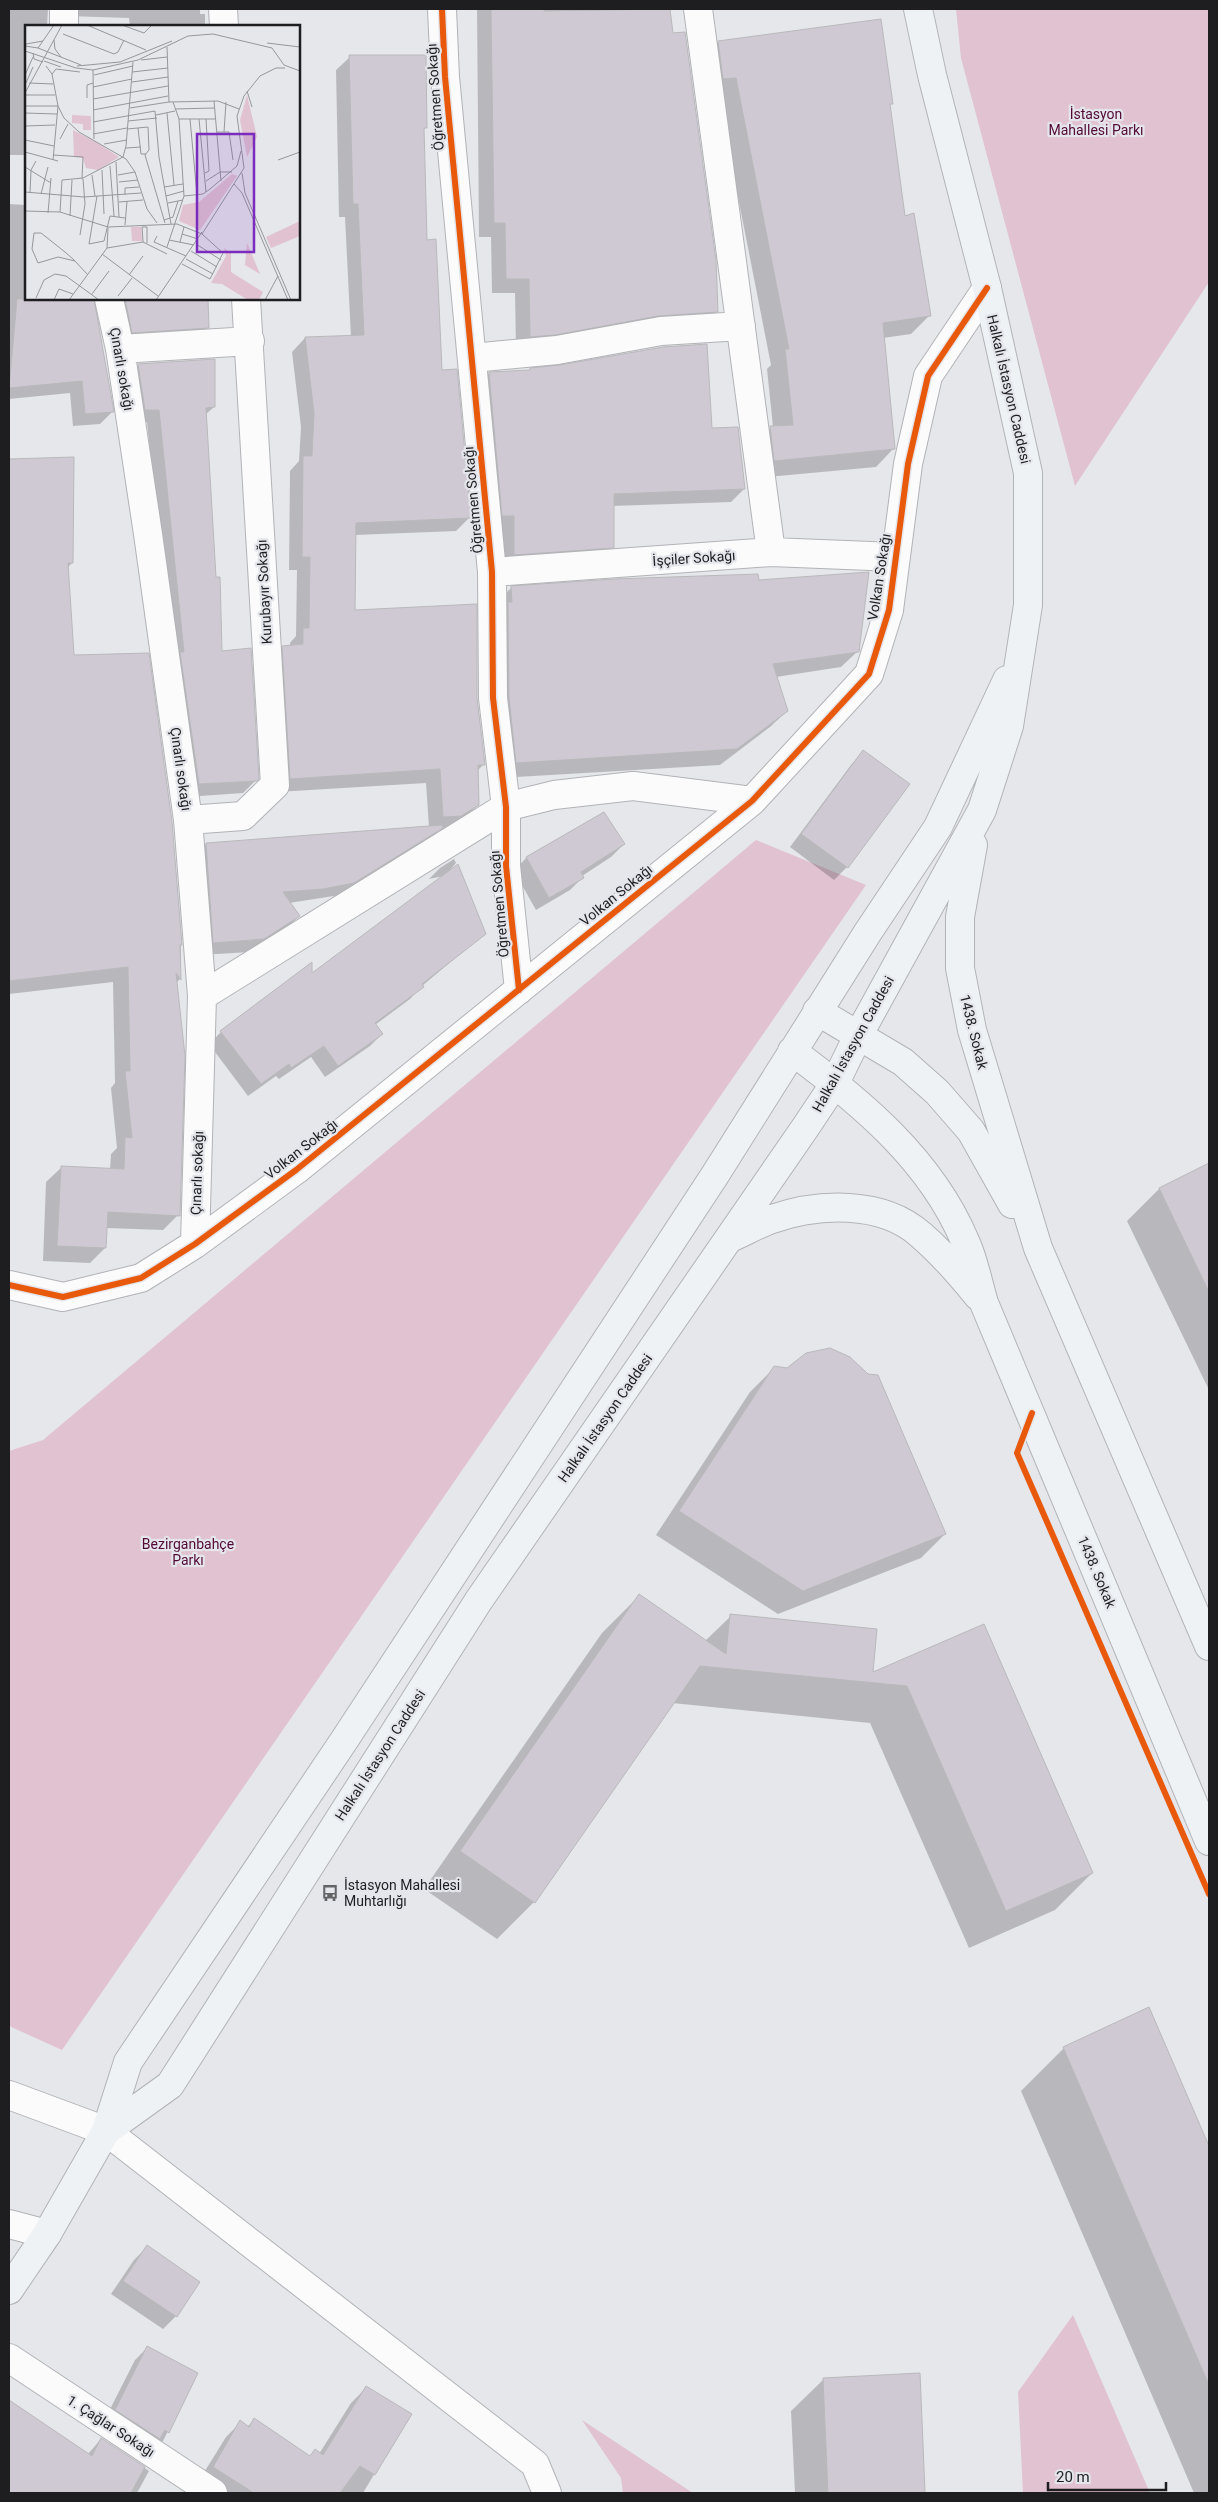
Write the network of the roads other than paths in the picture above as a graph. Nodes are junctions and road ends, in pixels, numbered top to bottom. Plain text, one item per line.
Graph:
1 (64, 9) edge
2 (223, 9) edge
3 (442, 9) edge
4 (698, 9) edge
5 (918, 9) edge
6 (64, 25) edge
7 (224, 25) edge
8 (987, 288) junction
9 (109, 300) edge
10 (246, 300) edge
11 (741, 326) junction
12 (250, 340) junction
13 (120, 349) junction
14 (472, 358) junction
15 (771, 552) junction
16 (896, 557) junction
17 (492, 572) junction
18 (1018, 656) junction
19 (752, 801) junction
20 (506, 807) junction
21 (982, 810) junction
22 (188, 820) junction
23 (519, 990) junction
24 (202, 996) junction
25 (817, 1011) junction
26 (858, 1036) junction
27 (792, 1051) junction
28 (835, 1082) junction
29 (729, 1238) junction
30 (194, 1244) junction
31 (1038, 1248) junction
32 (9, 1285) edge
33 (984, 1303) junction
34 (1209, 1646) edge
35 (1209, 1841) edge
36 (9, 2095) edge
37 (106, 2131) junction
38 (9, 2224) edge
39 (47, 2234) junction
40 (9, 2290) edge
41 (9, 2358) edge
42 (213, 2493) edge
43 (547, 2493) edge

1 - 6 street
2 - 7 street
3 - 14 street, Öğretmen Sokağı
4 - 11 street
5 - 8 main road, Halkalı İstasyon Caddesi
8 - 16 street, Volkan Sokağı
8 - 18 main road, Halkalı İstasyon Caddesi
9 - 13 street, Çınarlı sokağı
10 - 12 street, Kurubayır Sokağı
11 - 14 street
11 - 15 street
12 - 13 street
12 - 22 street, Kurubayır Sokağı
13 - 22 street, Çınarlı sokağı
14 - 17 street, Öğretmen Sokağı
15 - 16 street, İşçiler Sokağı
15 - 17 street, İşçiler Sokağı
16 - 19 street, Volkan Sokağı
17 - 20 street, Öğretmen Sokağı
18 - 21 main road, Halkalı İstasyon Caddesi
18 - 25 main road, Halkalı İstasyon Caddesi
19 - 20 street
19 - 23 street, Volkan Sokağı
20 - 23 street, Öğretmen Sokağı
20 - 24 street
21 - 26 main road, Halkalı İstasyon Caddesi
21 - 31 main road, 1438. Sokak
22 - 24 street, Çınarlı sokağı
23 - 30 street, Volkan Sokağı
24 - 30 street, Çınarlı sokağı
25 - 26 main road, 1438. Sokak
25 - 27 main road, Halkalı İstasyon Caddesi
26 - 28 main road, Halkalı İstasyon Caddesi
26 - 31 main road, 1438. Sokak
27 - 28 main road, 1438. Sokak
27 - 37 main road, Halkalı İstasyon Caddesi
28 - 29 main road, Halkalı İstasyon Caddesi
28 - 33 main road, 1438. Sokak
29 - 33 main road, 1438. Sokak
29 - 37 main road, Halkalı İstasyon Caddesi
30 - 32 street, Volkan Sokağı
31 - 34 main road, 1438. Sokak
33 - 35 main road, 1438. Sokak
36 - 37 street
37 - 39 main road, Halkalı İstasyon Caddesi
37 - 43 street
38 - 39 street
39 - 40 main road, Halkalı İstasyon Caddesi
41 - 42 street, 1. Çağlar Sokağı

